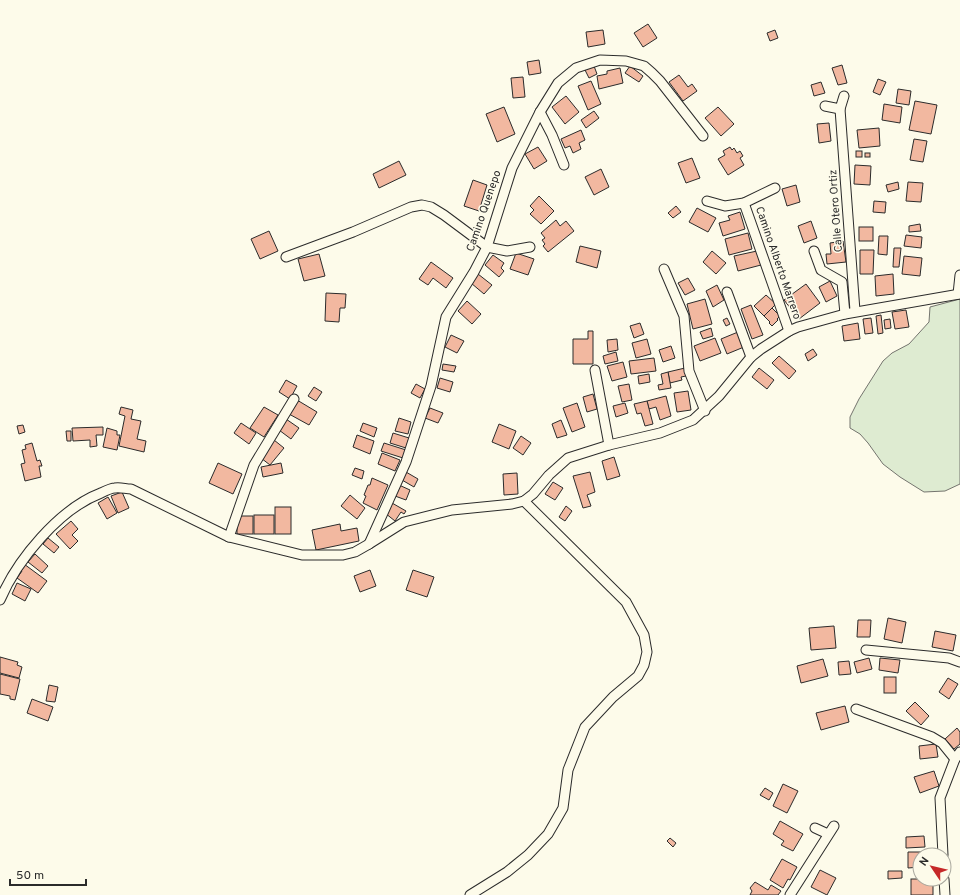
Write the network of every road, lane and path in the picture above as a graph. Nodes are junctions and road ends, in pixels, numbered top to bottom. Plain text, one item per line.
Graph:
1 (844, 96) dead end
2 (825, 106) dead end
3 (840, 109) junction
4 (540, 112) junction
5 (703, 136) dead end
6 (564, 165) dead end
7 (775, 188) dead end
8 (707, 201) dead end
9 (744, 203) junction
10 (487, 247) junction
11 (530, 247) dead end
12 (814, 251) dead end
13 (286, 257) dead end
14 (664, 269) dead end
15 (960, 275) edge
16 (727, 292) dead end
17 (959, 294) edge
18 (855, 311) junction
19 (845, 314) junction
20 (789, 331) junction
21 (751, 357) junction
22 (595, 370) dead end
23 (294, 399) dead end
24 (705, 411) junction
25 (609, 445) junction
26 (524, 501) junction
27 (229, 537) junction
28 (369, 544) junction
29 (0, 600) edge
30 (866, 650) dead end
31 (960, 662) edge
32 (856, 709) dead end
33 (958, 756) edge
34 (834, 826) dead end
35 (815, 828) dead end
36 (828, 834) junction
37 (942, 847) edge
38 (470, 895) edge
39 (790, 895) edge

1 - 3 street
2 - 3 street
3 - 18 street, Calle Otero Ortiz
4 - 5 street, Camino Quenepo
4 - 6 street
4 - 10 street, Camino Quenepo
7 - 9 street
8 - 9 street
9 - 20 street, Camino Alberto Marrero
10 - 11 street
10 - 13 street
10 - 28 street, Camino Quenepo
12 - 19 street
14 - 24 street
15 - 17 street
16 - 21 street
17 - 18 street
18 - 19 street
19 - 20 street
20 - 21 street
21 - 24 street
22 - 25 street
23 - 27 street
24 - 25 street
25 - 26 street
26 - 28 street
26 - 38 street
27 - 28 street
27 - 29 street
30 - 31 street
32 - 33 street
33 - 37 street
34 - 36 street
35 - 36 street
36 - 39 street

